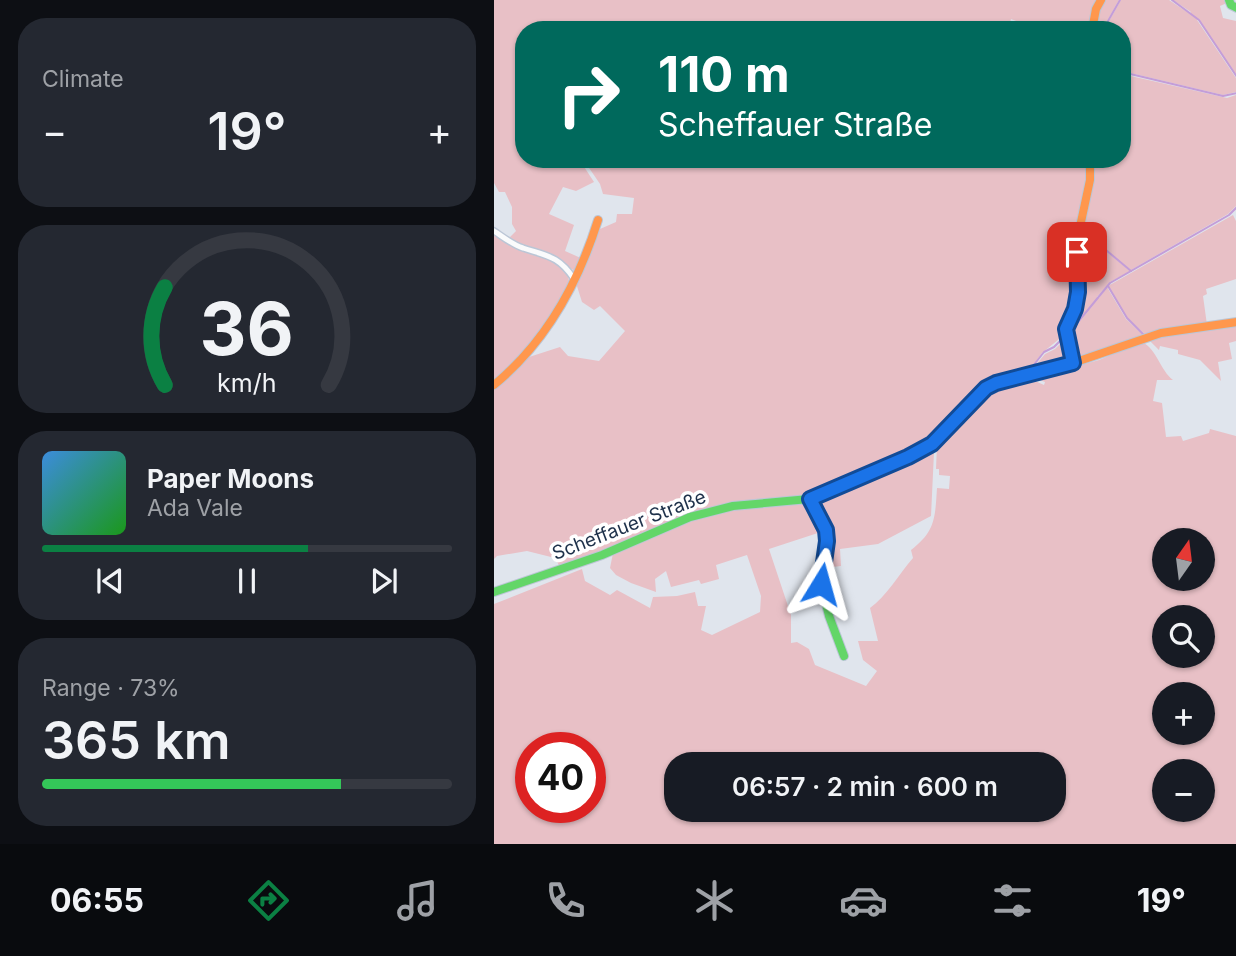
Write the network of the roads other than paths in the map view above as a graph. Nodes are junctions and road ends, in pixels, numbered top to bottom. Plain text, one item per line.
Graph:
1 (1101, 0) edge
2 (1228, 0) edge
3 (1237, 8) edge
4 (1094, 21) edge
5 (1090, 168) edge
6 (598, 220) dead end
7 (494, 231) edge
8 (574, 279) junction
9 (1237, 322) edge
10 (1073, 363) junction
11 (494, 385) edge
12 (810, 499) junction
13 (494, 592) edge
14 (844, 656) dead end

1 - 4 street
2 - 3 street
5 - 10 street
6 - 8 street
7 - 8 street
8 - 11 street
9 - 10 street, Scheffauer Straße
10 - 12 street, Scheffauer Straße
12 - 13 street, Scheffauer Straße
12 - 14 street

